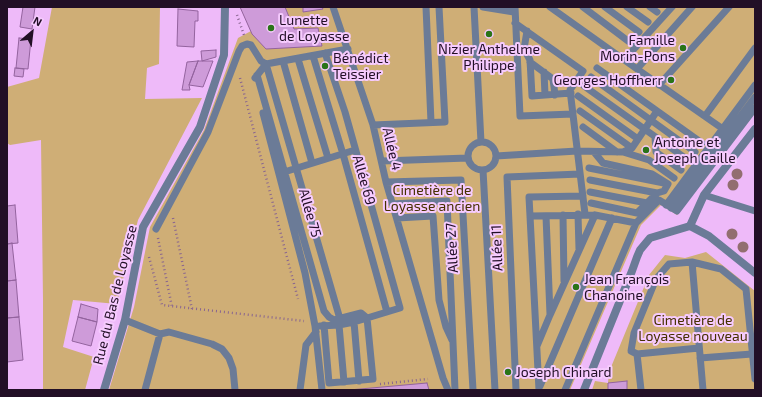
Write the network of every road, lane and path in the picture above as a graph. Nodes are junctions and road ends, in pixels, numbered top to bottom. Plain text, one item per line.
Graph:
1 (225, 7) edge
2 (333, 7) edge
3 (426, 7) edge
4 (439, 7) edge
5 (474, 7) edge
6 (483, 7) edge
7 (550, 7) edge
8 (583, 7) edge
9 (605, 7) edge
10 (628, 7) edge
11 (650, 7) edge
12 (672, 7) edge
13 (692, 7) edge
14 (729, 7) edge
15 (515, 9) edge
16 (657, 12) dead end
17 (236, 14) dead end
18 (648, 22) dead end
19 (515, 23) junction
20 (527, 31) junction
21 (639, 32) dead end
22 (247, 44) junction
23 (636, 47) junction
24 (755, 48) edge
25 (348, 49) junction
26 (325, 53) junction
27 (313, 56) junction
28 (298, 58) junction
29 (624, 60) junction
30 (283, 61) junction
31 (530, 62) junction
32 (266, 64) junction
33 (598, 68) dead end
34 (636, 69) junction
35 (238, 72) dead end
36 (544, 72) junction
37 (591, 77) dead end
38 (659, 85) junction
39 (755, 85) edge
40 (584, 86) dead end
41 (570, 92) junction
42 (545, 95) junction
43 (555, 95) junction
44 (578, 96) dead end
45 (755, 97) edge
46 (755, 108) edge
47 (657, 111) junction
48 (576, 113) junction
49 (705, 116) junction
50 (651, 120) junction
51 (431, 122) junction
52 (373, 125) junction
53 (583, 127) dead end
54 (645, 129) junction
55 (729, 129) junction
56 (755, 129) edge
57 (655, 137) junction
58 (638, 138) junction
59 (481, 142) junction
60 (702, 143) dead end
61 (632, 148) junction
62 (356, 150) junction
63 (577, 152) junction
64 (594, 152) junction
65 (620, 152) junction
66 (695, 152) dead end
67 (343, 154) junction
68 (496, 156) junction
69 (328, 158) junction
70 (468, 158) junction
71 (688, 160) dead end
72 (382, 161) junction
73 (312, 163) junction
74 (296, 168) junction
75 (590, 168) dead end
76 (483, 170) junction
77 (681, 170) dead end
78 (282, 172) junction
79 (580, 174) junction
80 (674, 178) dead end
81 (590, 180) dead end
82 (386, 182) junction
83 (667, 184) junction
84 (590, 192) dead end
85 (657, 193) junction
86 (704, 195) junction
87 (583, 196) junction
88 (591, 203) dead end
89 (647, 203) junction
90 (170, 204) junction
91 (392, 204) junction
92 (671, 208) junction
93 (755, 211) edge
94 (581, 214) junction
95 (563, 215) junction
96 (595, 215) junction
97 (530, 216) junction
98 (546, 216) junction
99 (397, 218) junction
100 (612, 218) junction
101 (636, 223) junction
102 (690, 226) junction
103 (156, 229) joint
104 (151, 250) dead end
105 (579, 251) junction
106 (692, 262) junction
107 (755, 273) edge
108 (564, 284) junction
109 (300, 306) dead end
110 (172, 307) junction
111 (192, 309) junction
112 (387, 312) junction
113 (302, 313) dead end
114 (550, 315) junction
115 (367, 318) junction
116 (125, 320) junction
117 (304, 321) junction
118 (339, 322) junction
119 (354, 322) junction
120 (324, 325) junction
121 (315, 327) junction
122 (160, 334) junction
123 (454, 344) junction
124 (536, 348) junction
125 (699, 348) junction
126 (637, 354) junction
127 (752, 354) junction
128 (700, 358) junction
129 (755, 379) edge
130 (359, 381) junction
131 (344, 382) junction
132 (539, 389) edge
133 (104, 390) edge
134 (145, 390) edge
135 (235, 390) edge
136 (300, 390) edge
137 (322, 390) edge
138 (448, 390) edge
139 (455, 390) edge
140 (473, 390) edge
141 (495, 390) edge
142 (516, 390) edge
143 (565, 390) edge
144 (584, 390) edge
145 (641, 390) edge
146 (703, 390) edge

1 - 116 street, Rue du Bas de Loyasse
2 - 25 lane, Allée 4
3 - 51 lane
4 - 51 lane
5 - 59 lane
6 - 15 lane
7 - 29 lane
8 - 23 lane
9 - 21 lane
10 - 18 lane
11 - 16 lane
12 - 23 lane
13 - 34 lane
14 - 38 lane
15 - 19 lane
17 - 22 path
19 - 20 lane
19 - 48 lane
20 - 31 lane
20 - 41 lane
22 - 32 lane
22 - 90 lane
23 - 29 lane
24 - 49 lane
25 - 26 lane
25 - 52 lane, Allée 4
26 - 27 lane
26 - 62 lane
27 - 28 lane
27 - 67 lane, Allée 69
28 - 30 lane
28 - 69 lane
29 - 34 lane
30 - 32 lane
30 - 73 lane
31 - 36 lane
31 - 42 lane
32 - 74 lane
32 - 78 lane
33 - 47 lane
34 - 38 lane
35 - 109 path
36 - 42 lane
36 - 43 lane
37 - 50 lane
38 - 49 lane
39 - 55 lane
40 - 54 lane
41 - 43 lane
41 - 48 lane
42 - 43 lane
44 - 58 lane
45 - 55 lane
46 - 55 lane
47 - 50 lane
47 - 60 lane
48 - 61 lane
48 - 63 lane
49 - 55 lane
50 - 54 lane
50 - 66 lane
51 - 52 lane
52 - 72 lane, Allée 4
53 - 65 lane
54 - 57 lane
54 - 58 lane
55 - 92 lane
55 - 92 lane
56 - 86 street
57 - 71 lane
57 - 77 lane
58 - 61 lane
59 - 68 lane
59 - 70 lane
61 - 65 lane
62 - 67 lane
62 - 112 lane
63 - 64 lane
63 - 68 lane
63 - 79 lane
64 - 65 lane
64 - 83 lane
65 - 80 lane
67 - 69 lane
67 - 112 lane, Allée 69
68 - 76 lane
69 - 73 lane
70 - 72 lane
70 - 76 lane
72 - 82 lane, Allée 4
73 - 74 lane
74 - 78 lane
74 - 118 lane
75 - 83 lane
76 - 141 lane
78 - 118 lane, Allée 75
78 - 121 lane
79 - 87 lane
79 - 142 lane, Allée 11
81 - 85 lane
82 - 91 lane, Allée 4
82 - 140 lane, Allée 27
83 - 85 lane
84 - 89 lane
85 - 89 lane
86 - 93 lane
86 - 102 street
87 - 94 lane
87 - 97 lane
88 - 89 lane
90 - 103 lane
90 - 111 path
91 - 99 lane, Allée 4
91 - 123 lane
92 - 101 lane
94 - 95 lane
94 - 96 lane
94 - 105 lane
95 - 98 lane
95 - 108 lane
96 - 100 lane
96 - 105 lane
97 - 98 lane
97 - 124 lane
98 - 114 lane
99 - 123 lane
99 - 138 lane, Allée 4
100 - 101 lane
100 - 132 lane
101 - 143 lane
102 - 107 street
102 - 144 street
103 - 110 path
104 - 110 path
105 - 108 lane
106 - 125 lane
106 - 126 lane
106 - 127 lane
108 - 114 lane
110 - 111 path
111 - 117 path
112 - 115 lane
113 - 117 path
114 - 124 lane
115 - 118 lane
115 - 119 lane
115 - 130 lane
116 - 122 lane
116 - 133 street, Rue du Bas de Loyasse
117 - 121 path
118 - 119 lane
118 - 120 lane
118 - 131 lane
119 - 130 lane
120 - 121 lane
120 - 131 lane
121 - 136 lane
121 - 137 lane
122 - 134 lane
122 - 135 lane
123 - 139 lane
124 - 132 lane
125 - 126 lane
125 - 128 lane
126 - 145 lane
127 - 128 lane
127 - 129 lane
128 - 146 lane
130 - 131 lane

